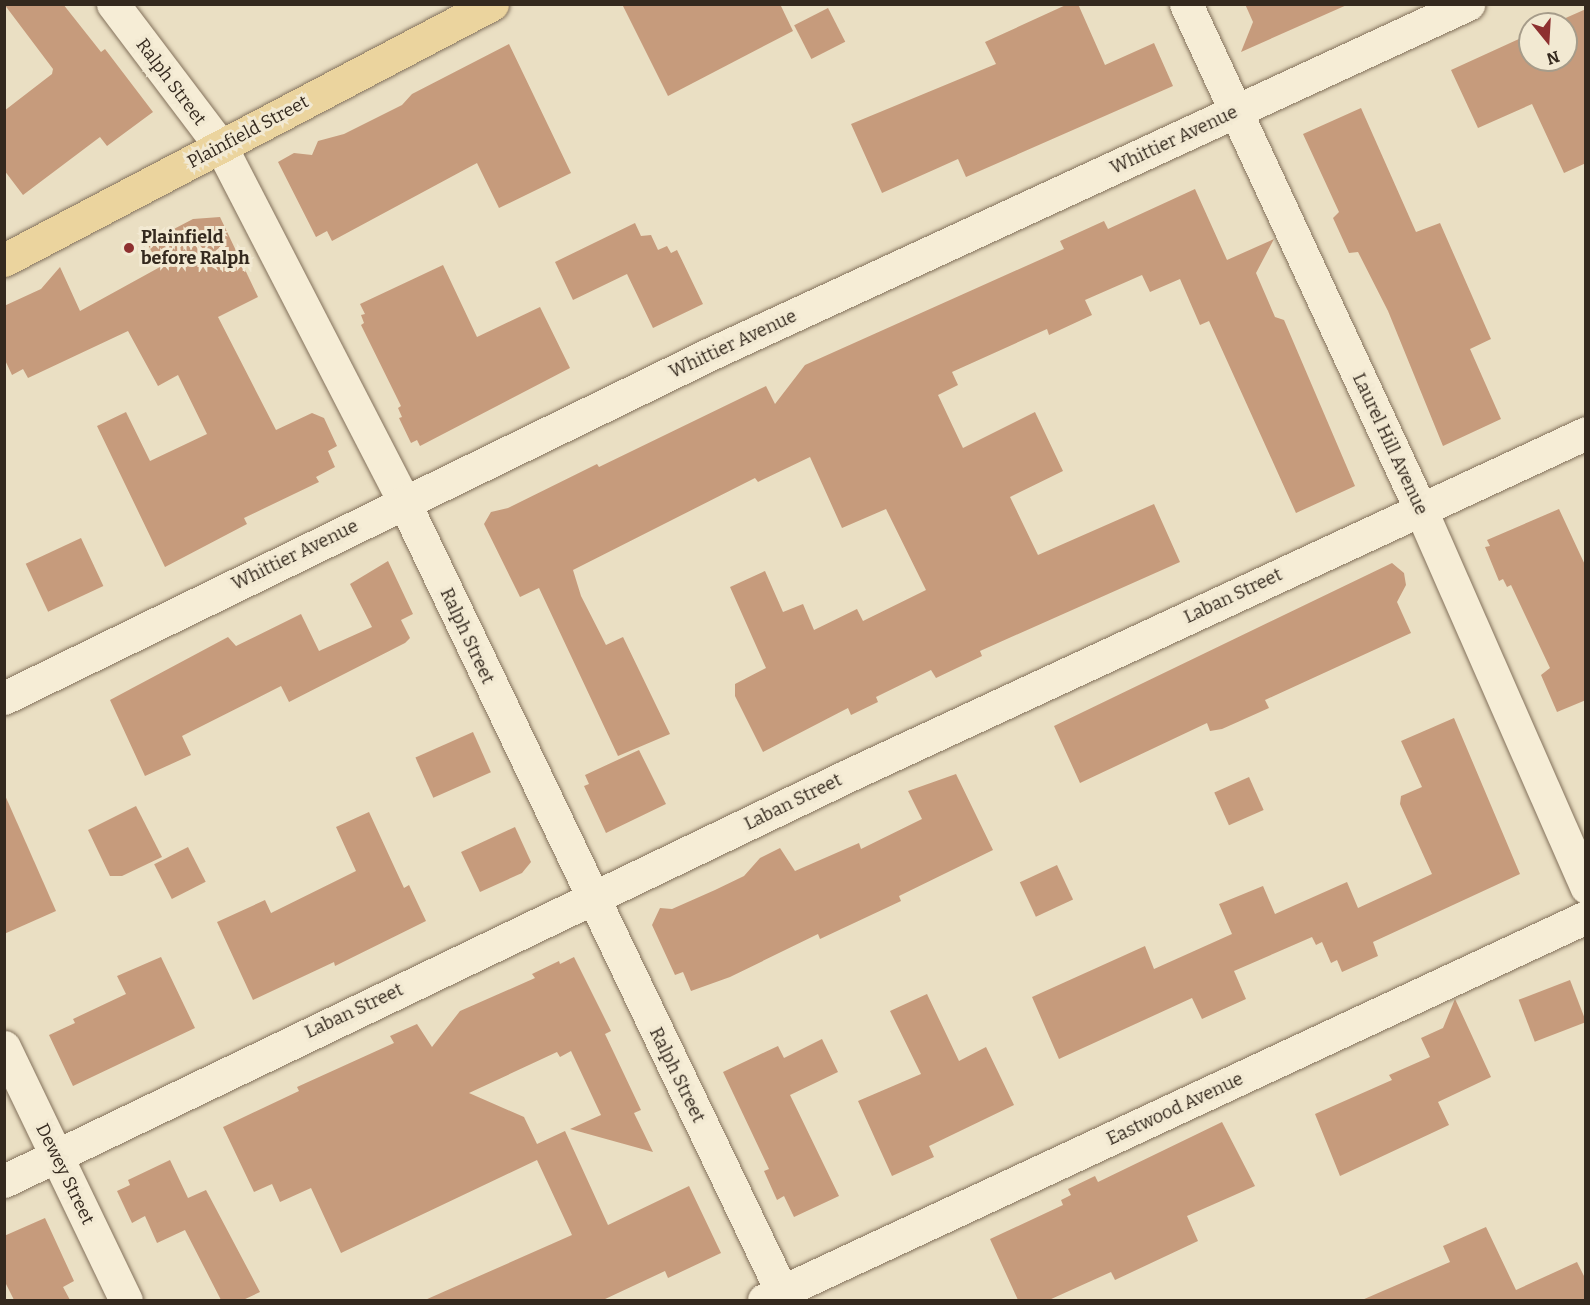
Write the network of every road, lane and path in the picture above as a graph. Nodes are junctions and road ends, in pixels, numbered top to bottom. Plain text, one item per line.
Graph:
1 (112, 4) edge
2 (492, 4) edge
3 (1186, 4) edge
4 (1468, 4) edge
5 (1236, 112) junction
6 (221, 147) junction
7 (4, 260) edge
8 (1586, 433) edge
9 (404, 502) junction
10 (1420, 508) junction
11 (4, 698) edge
12 (1586, 888) edge
13 (592, 900) junction
14 (1586, 917) edge
15 (4, 1047) edge
16 (57, 1156) junction
17 (4, 1181) edge
18 (773, 1296) edge
19 (126, 1300) edge

1 - 6 street, Ralph Street
2 - 6 main road, Plainfield Street
3 - 5 street, Laurel Hill Avenue
4 - 5 street, Whittier Avenue
5 - 9 street, Whittier Avenue
5 - 10 street, Laurel Hill Avenue
6 - 7 main road, Plainfield Street
6 - 9 street, Ralph Street
8 - 10 street, Laban Street
9 - 11 street, Whittier Avenue
9 - 13 street, Ralph Street
10 - 12 street, Laurel Hill Avenue
10 - 13 street, Laban Street
13 - 16 street, Laban Street
13 - 18 street, Ralph Street
14 - 18 street, Eastwood Avenue
15 - 16 street, Dewey Street
16 - 17 street, Laban Street
16 - 19 street, Dewey Street

